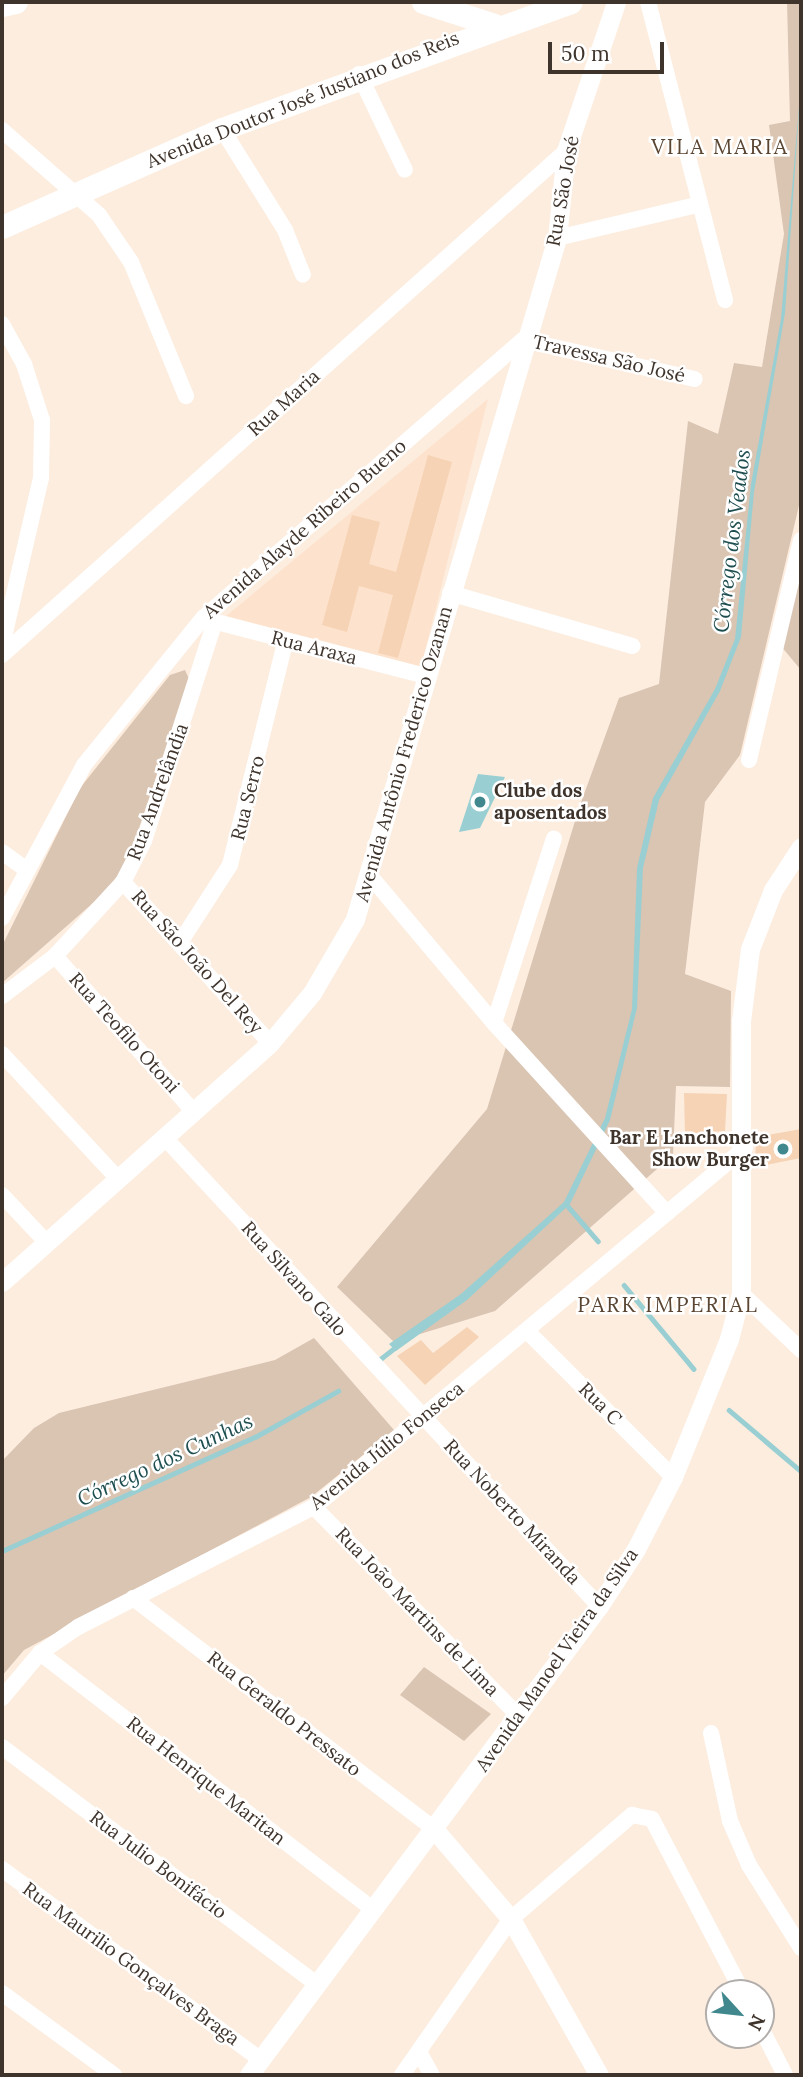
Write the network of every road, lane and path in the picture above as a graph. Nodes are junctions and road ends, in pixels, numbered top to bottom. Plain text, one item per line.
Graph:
1 (16, 2) edge
2 (423, 2) edge
3 (570, 2) edge
4 (616, 2) edge
5 (648, 2) edge
6 (2, 5) edge
7 (494, 25) junction
8 (359, 74) junction
9 (222, 129) junction
10 (2, 130) edge
11 (566, 151) junction
12 (405, 170) dead end
13 (79, 193) junction
14 (697, 205) junction
15 (2, 227) edge
16 (557, 238) junction
17 (303, 275) dead end
18 (725, 300) dead end
19 (2, 324) edge
20 (523, 340) junction
21 (695, 379) dead end
22 (186, 396) dead end
23 (801, 540) edge
24 (450, 593) junction
25 (209, 619) junction
26 (285, 642) junction
27 (2, 645) edge
28 (632, 646) dead end
29 (2, 655) edge
30 (426, 676) junction
31 (749, 760) dead end
32 (554, 838) dead end
33 (801, 847) edge
34 (2, 852) edge
35 (25, 869) junction
36 (371, 877) junction
37 (123, 882) junction
38 (2, 918) edge
39 (181, 942) junction
40 (55, 956) junction
41 (2, 996) edge
42 (494, 1023) junction
43 (270, 1043) junction
44 (2, 1054) edge
45 (194, 1111) junction
46 (165, 1138) junction
47 (745, 1148) junction
48 (118, 1179) junction
49 (2, 1195) edge
50 (667, 1213) junction
51 (47, 1243) junction
52 (2, 1282) edge
53 (741, 1293) junction
54 (527, 1331) junction
55 (801, 1350) edge
56 (424, 1418) junction
57 (673, 1477) junction
58 (314, 1507) junction
59 (133, 1598) junction
60 (599, 1606) junction
61 (40, 1653) junction
62 (2, 1698) edge
63 (520, 1717) junction
64 (711, 1733) dead end
65 (2, 1747) edge
66 (434, 1829) junction
67 (2, 1869) edge
68 (372, 1909) junction
69 (511, 1919) junction
70 (801, 1948) edge
71 (736, 1979) edge
72 (315, 1983) junction
73 (2, 1993) edge
74 (772, 2049) edge
75 (419, 2052) junction
76 (255, 2067) edge
77 (114, 2075) edge
78 (402, 2075) edge
79 (432, 2075) edge
80 (599, 2075) edge
81 (785, 2075) edge

1 - 6 main road
2 - 7 main road
3 - 7 main road, Avenida Doutor José Justiano dos Reis
4 - 11 street, Rua São José
5 - 14 street
7 - 8 main road, Avenida Doutor José Justiano dos Reis
8 - 9 main road, Avenida Doutor José Justiano dos Reis
8 - 12 street
9 - 13 main road, Avenida Doutor José Justiano dos Reis
9 - 17 street
10 - 13 street
11 - 16 street, Rua São José
11 - 29 street, Rua Maria
13 - 15 main road, Avenida Doutor José Justiano dos Reis
13 - 22 street
14 - 16 street
14 - 18 street
16 - 20 street, Rua São José
19 - 27 street
20 - 21 street, Travessa São José
20 - 24 street, Avenida Antônio Frederico Ozanan
20 - 25 street, Avenida Alayde Ribeiro Bueno
23 - 31 street
24 - 28 street
24 - 30 street, Avenida Antônio Frederico Ozanan
25 - 26 street, Rua Araxa
25 - 35 street, Avenida Alayde Ribeiro Bueno
25 - 37 street, Rua Andrelândia
26 - 30 street, Rua Araxa
26 - 39 street, Rua Serro
30 - 36 street, Avenida Antônio Frederico Ozanan
32 - 42 street
33 - 47 street, Avenida Manoel Vieira da Silva
34 - 35 street
35 - 38 street, Avenida Alayde Ribeiro Bueno
36 - 42 street
36 - 43 street, Avenida Antônio Frederico Ozanan
37 - 39 street, Rua São João Del Rey
37 - 40 street, Rua Andrelândia
39 - 43 street, Rua São João Del Rey
40 - 41 street, Rua Andrelândia
40 - 45 street, Rua Teofilo Otoni
42 - 50 street
43 - 45 street, Avenida Antônio Frederico Ozanan
44 - 48 street
45 - 46 street, Avenida Antônio Frederico Ozanan
46 - 48 street, Avenida Antônio Frederico Ozanan
46 - 56 street, Rua Silvano Galo
47 - 50 street, Avenida Júlio Fonseca
47 - 53 street, Avenida Manoel Vieira da Silva
48 - 51 street, Avenida Antônio Frederico Ozanan
49 - 51 street
50 - 54 street, Avenida Júlio Fonseca
51 - 52 street, Avenida Antônio Frederico Ozanan
53 - 55 street
53 - 57 street, Avenida Manoel Vieira da Silva
54 - 56 street, Avenida Júlio Fonseca
54 - 57 street, Rua C
56 - 58 street, Avenida Júlio Fonseca
56 - 60 street, Rua Noberto Miranda
57 - 60 street, Avenida Manoel Vieira da Silva
58 - 59 street, Avenida Júlio Fonseca
58 - 63 street, Rua João Martins de Lima
59 - 61 street, Avenida Júlio Fonseca
59 - 66 street, Rua Geraldo Pressato
60 - 63 street, Avenida Manoel Vieira da Silva
61 - 62 street, Avenida Júlio Fonseca
61 - 68 street, Rua Henrique Maritan
63 - 66 street, Avenida Manoel Vieira da Silva
64 - 70 street
65 - 72 street, Rua Julio Bonifácio
66 - 68 street, Avenida Manoel Vieira da Silva
66 - 69 street
67 - 76 street, Rua Maurilio Gonçalves Braga
68 - 72 street, Avenida Manoel Vieira da Silva
69 - 71 street
69 - 75 street
69 - 80 street
72 - 76 street, Avenida Manoel Vieira da Silva
73 - 77 street
74 - 81 street
75 - 78 street
75 - 79 street

